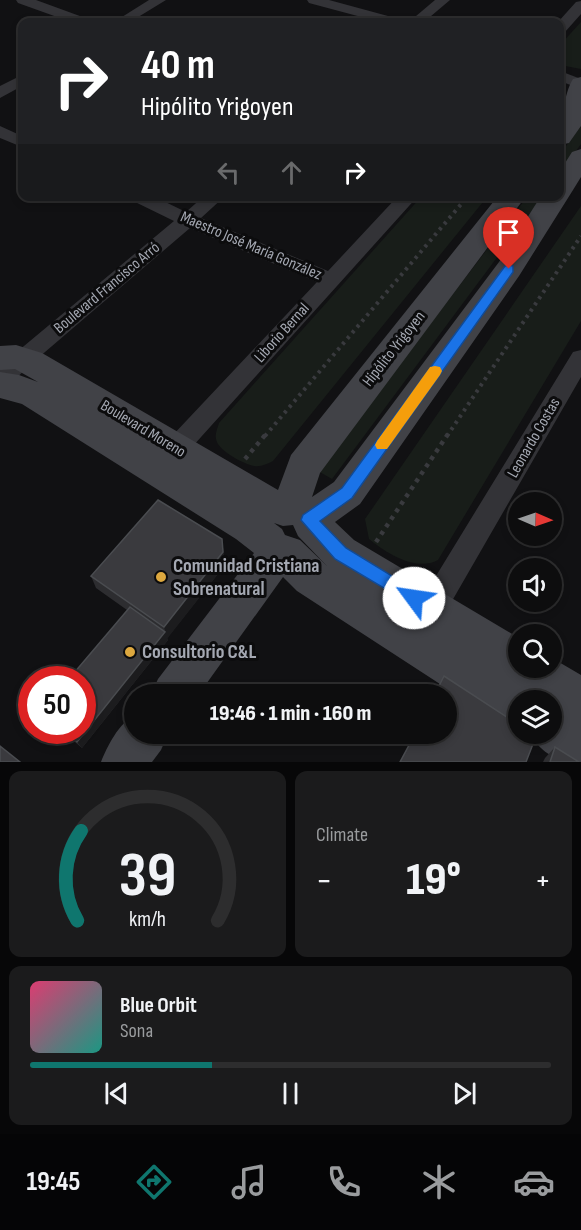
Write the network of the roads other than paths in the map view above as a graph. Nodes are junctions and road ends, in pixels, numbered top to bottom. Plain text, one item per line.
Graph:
1 (23, 0) edge
2 (159, 0) edge
3 (314, 0) edge
4 (443, 0) edge
5 (581, 5) edge
6 (72, 18) edge
7 (128, 18) edge
8 (379, 18) edge
9 (421, 18) edge
10 (564, 24) edge
11 (564, 79) edge
12 (18, 82) edge
13 (580, 90) edge
14 (0, 93) edge
15 (0, 131) edge
16 (564, 132) edge
17 (18, 140) edge
18 (581, 157) edge
19 (564, 184) edge
20 (148, 201) edge
21 (210, 201) edge
22 (404, 201) edge
23 (509, 201) edge
24 (552, 201) edge
25 (188, 220) junction
26 (331, 280) junction
27 (581, 358) edge
28 (8, 365) edge
29 (0, 385) edge
30 (574, 386) edge
31 (166, 459) junction
32 (289, 530) junction
33 (422, 626) junction
34 (508, 658) edge
35 (545, 678) edge
36 (180, 684) edge
37 (508, 700) edge
38 (581, 700) edge
39 (562, 735) edge
40 (138, 744) edge
41 (581, 747) edge
42 (124, 762) edge

1 - 6 street
2 - 7 street
3 - 8 street
4 - 9 street
5 - 10 street
11 - 13 street
12 - 14 street
13 - 16 main road
15 - 17 street
18 - 19 main road
20 - 25 street, Maestro José María González
21 - 25 street, Boulevard Francisco Arró
22 - 26 street, Liborio Bernal
23 - 32 main road, Hipólito Yrigoyen
24 - 32 main road, Hipólito Yrigoyen
25 - 26 street, Maestro José María González
25 - 28 street, Boulevard Francisco Arró
26 - 31 street, Liborio Bernal
27 - 30 street, Leonardo Costas
28 - 31 main road, Boulevard Moreno
29 - 31 main road, Boulevard Moreno
30 - 33 street, Leonardo Costas
31 - 32 main road, Boulevard Moreno
31 - 32 main road, Boulevard Moreno
32 - 33 main road, Boulevard Moreno
32 - 33 main road, Boulevard Moreno
32 - 36 main road, Hipólito Yrigoyen
33 - 34 main road, Boulevard Moreno
33 - 37 main road, Boulevard Moreno
35 - 38 main road
39 - 41 main road
40 - 42 main road

